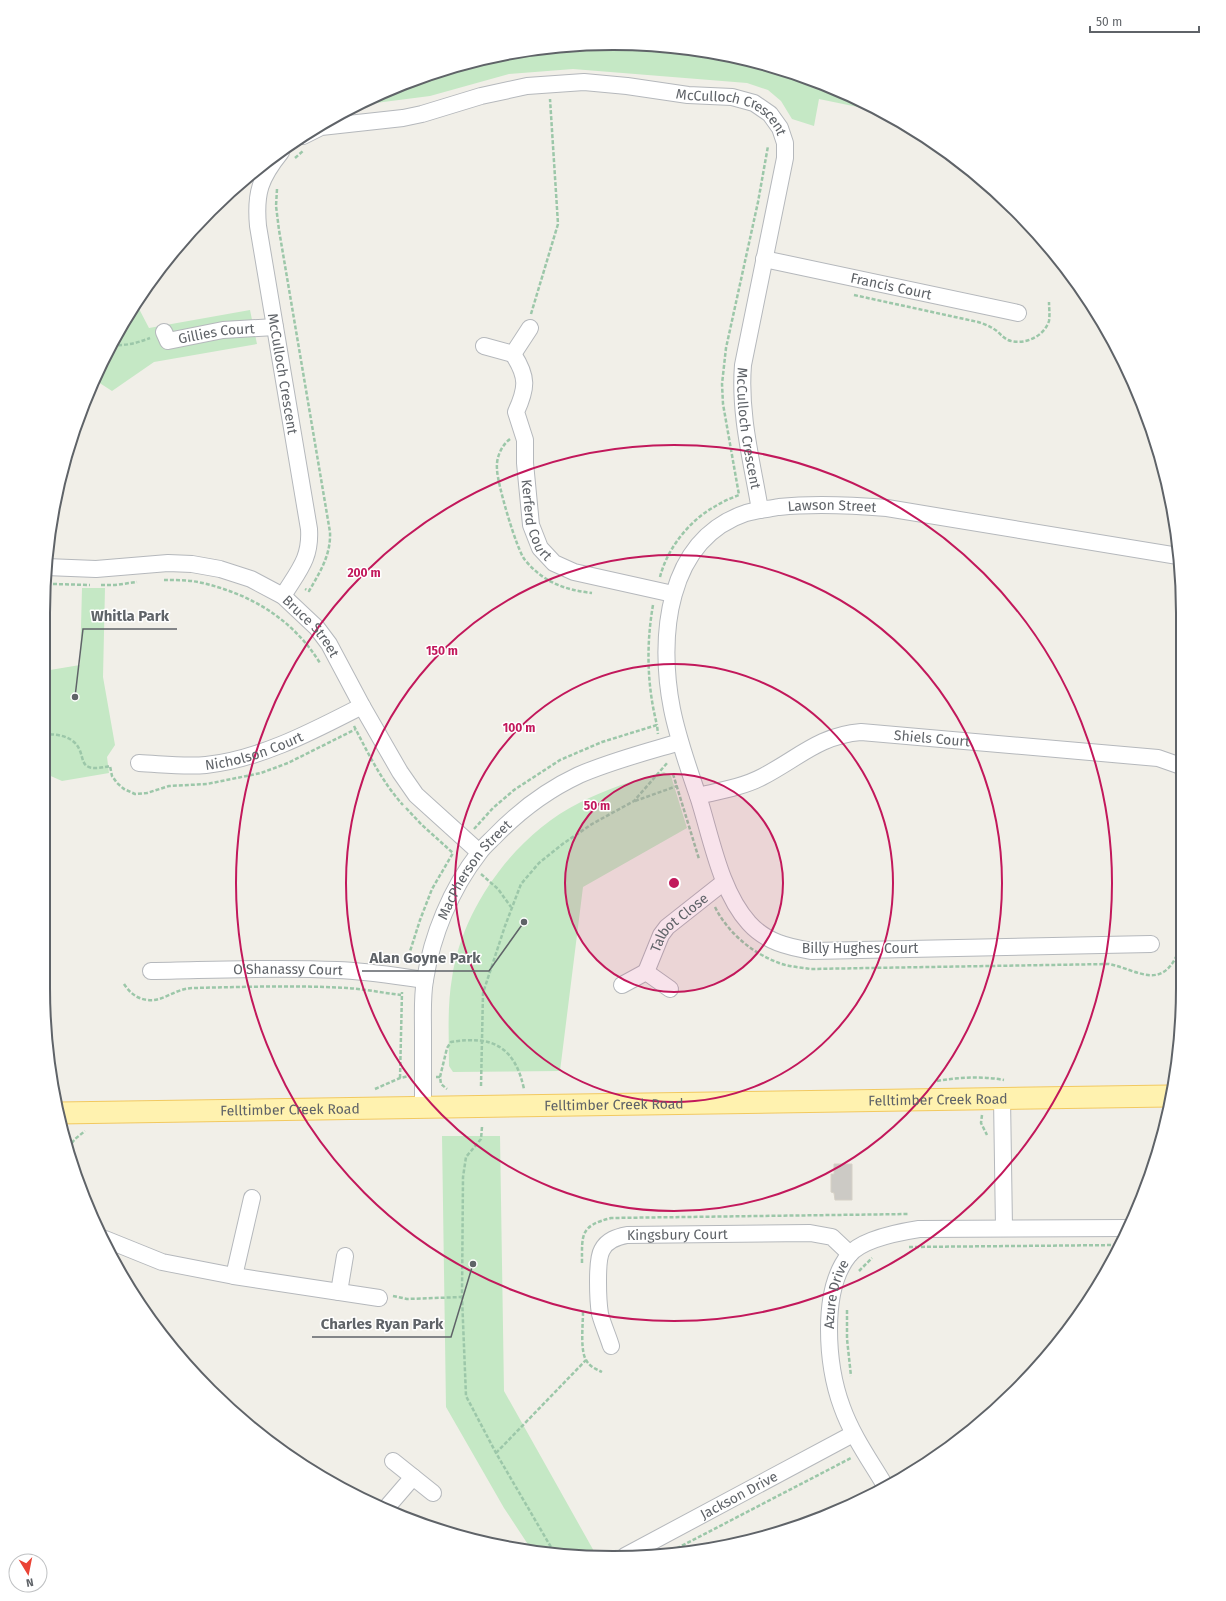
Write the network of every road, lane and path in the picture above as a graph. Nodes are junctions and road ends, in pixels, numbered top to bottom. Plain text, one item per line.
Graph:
1 (550, 95) dead end
2 (330, 126) edge
3 (269, 167) edge
4 (259, 176) edge
5 (764, 259) junction
6 (1018, 313) dead end
7 (275, 327) junction
8 (530, 328) joint
9 (164, 332) joint
10 (118, 346) edge
11 (484, 346) dead end
12 (513, 354) junction
13 (760, 510) junction
14 (1173, 555) edge
15 (52, 567) edge
16 (163, 580) dead end
17 (139, 582) dead end
18 (51, 584) edge
19 (94, 585) dead end
20 (100, 585) dead end
21 (673, 594) junction
22 (283, 596) junction
23 (323, 669) dead end
24 (355, 709) junction
25 (50, 735) edge
26 (680, 742) junction
27 (665, 754) junction
28 (139, 763) dead end
29 (1176, 764) edge
30 (110, 766) dead end
31 (693, 781) junction
32 (676, 786) junction
33 (698, 796) junction
34 (634, 801) junction
35 (464, 839) junction
36 (479, 852) junction
37 (453, 853) junction
38 (699, 860) dead end
39 (470, 866) junction
40 (724, 882) junction
41 (710, 893) junction
42 (511, 908) junction
43 (1151, 944) dead end
44 (1176, 956) edge
45 (151, 971) dead end
46 (646, 972) junction
47 (403, 977) junction
48 (425, 980) junction
49 (124, 984) dead end
50 (622, 985) dead end
51 (670, 989) dead end
52 (402, 995) junction
53 (481, 1040) junction
54 (440, 1077) dead end
55 (400, 1078) dead end
56 (481, 1086) dead end
57 (525, 1092) dead end
58 (1165, 1096) edge
59 (1002, 1098) junction
60 (424, 1107) junction
61 (64, 1113) edge
62 (482, 1127) dead end
63 (252, 1198) dead end
64 (1004, 1228) junction
65 (1122, 1228) edge
66 (110, 1241) edge
67 (1114, 1245) edge
68 (906, 1248) dead end
69 (850, 1254) junction
70 (876, 1255) dead end
71 (345, 1256) dead end
72 (856, 1274) dead end
73 (234, 1276) junction
74 (340, 1292) junction
75 (462, 1297) junction
76 (380, 1298) joint
77 (847, 1306) dead end
78 (611, 1346) dead end
79 (586, 1360) dead end
80 (852, 1383) dead end
81 (853, 1434) junction
82 (863, 1450) junction
83 (496, 1453) junction
84 (393, 1461) dead end
85 (413, 1477) junction
86 (883, 1482) edge
87 (433, 1493) dead end
88 (390, 1504) edge
89 (551, 1547) edge
90 (680, 1547) edge
91 (635, 1550) edge

1 - 8 path
2 - 5 street, McCulloch Crescent
3 - 4 street, McCulloch Crescent
4 - 7 street, McCulloch Crescent
5 - 6 street, Francis Court
5 - 13 street, McCulloch Crescent
7 - 9 street, Gillies Court
7 - 22 street, McCulloch Crescent
8 - 12 street
9 - 10 path
11 - 12 street
12 - 21 street, Kerferd Court
13 - 14 street, Lawson Street
13 - 21 street, Lawson Street
15 - 22 street, Bruce Street
16 - 23 path
17 - 20 path
18 - 19 path
21 - 26 street, Lawson Street
22 - 24 street, Bruce Street
24 - 28 street, Nicholson Court
24 - 35 street, Bruce Street
24 - 37 path
25 - 30 path
26 - 27 street, MacPherson Street
26 - 31 street, Billy Hughes Court
27 - 32 path
27 - 34 path
27 - 35 path
27 - 36 street, MacPherson Street
29 - 33 street, Shiels Court
31 - 32 path
31 - 33 street, Billy Hughes Court
32 - 34 path
32 - 38 path
33 - 40 street, Billy Hughes Court
34 - 42 path
35 - 36 street, Bruce Street
35 - 37 path
36 - 39 street, MacPherson Street
37 - 47 path
39 - 42 path
39 - 48 street, MacPherson Street
40 - 41 street, Talbot Close
40 - 43 street, Billy Hughes Court
41 - 44 path
41 - 46 street, Talbot Close
42 - 53 path
45 - 47 street, O'Shanassy Court
46 - 50 street, Talbot Close
46 - 51 street, Talbot Close
47 - 48 street, O'Shanassy Court
47 - 52 path
48 - 60 street, MacPherson Street
49 - 52 path
52 - 55 path
53 - 54 path
53 - 56 path
53 - 57 path
58 - 59 main road, Felltimber Creek Road
59 - 60 main road, Felltimber Creek Road
59 - 64 street
60 - 61 main road, Felltimber Creek Road
62 - 75 path
63 - 73 street
64 - 65 street, Azure Drive
64 - 69 street, Azure Drive
66 - 73 street
67 - 68 path
69 - 78 street, Kingsbury Court
69 - 81 street, Azure Drive
70 - 72 path
71 - 74 street
73 - 74 street
74 - 76 street
75 - 76 path
75 - 83 path
77 - 80 path
79 - 83 path
81 - 82 street, Azure Drive
81 - 91 street, Jackson Drive
82 - 86 street, Azure Drive
82 - 90 path
83 - 89 path
84 - 85 street
85 - 87 street
85 - 88 street

